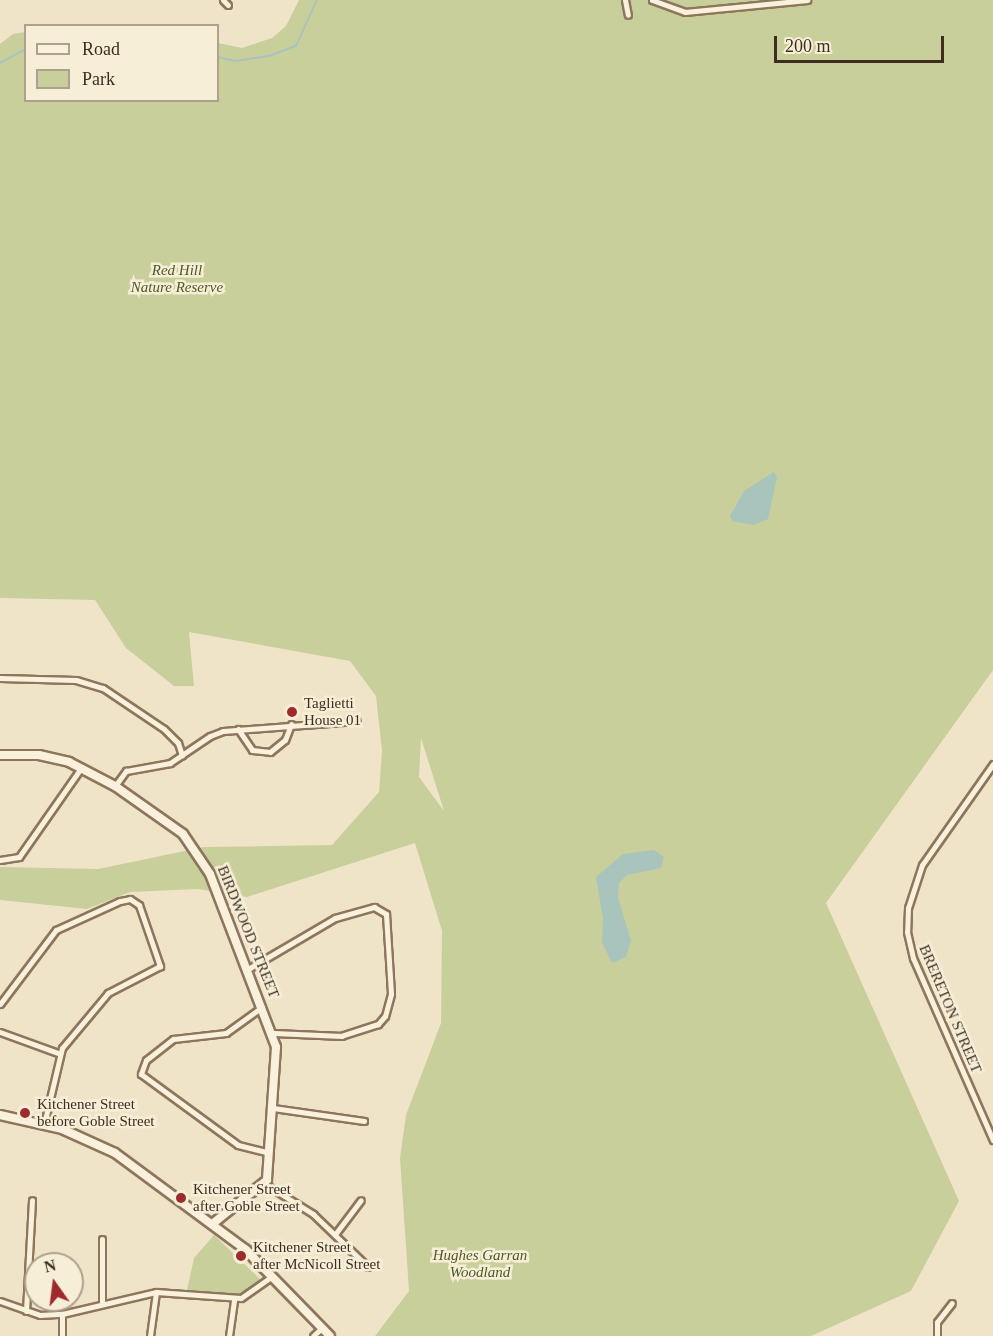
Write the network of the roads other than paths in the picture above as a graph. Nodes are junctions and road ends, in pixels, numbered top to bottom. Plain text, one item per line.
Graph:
1 (223, 0) edge
2 (625, 0) edge
3 (652, 0) edge
4 (807, 0) edge
5 (228, 5) dead end
6 (628, 15) dead end
7 (0, 678) edge
8 (357, 721) dead end
9 (291, 724) junction
10 (238, 729) junction
11 (0, 755) edge
12 (182, 755) junction
13 (993, 764) edge
14 (81, 768) junction
15 (115, 786) junction
16 (0, 860) edge
17 (248, 969) junction
18 (0, 1004) edge
19 (263, 1006) junction
20 (0, 1032) edge
21 (274, 1033) junction
22 (58, 1053) junction
23 (273, 1108) junction
24 (0, 1115) edge
25 (364, 1121) dead end
26 (44, 1124) junction
27 (993, 1140) edge
28 (269, 1153) junction
29 (265, 1184) junction
30 (32, 1200) dead end
31 (361, 1200) dead end
32 (212, 1224) junction
33 (336, 1233) junction
34 (102, 1239) dead end
35 (29, 1252) edge
36 (368, 1267) dead end
37 (271, 1277) junction
38 (156, 1292) junction
39 (234, 1299) junction
40 (0, 1301) edge
41 (952, 1303) dead end
42 (102, 1304) junction
43 (24, 1310) edge
44 (38, 1312) edge
45 (62, 1314) junction
46 (322, 1328) junction
47 (62, 1336) edge
48 (150, 1336) edge
49 (229, 1336) edge
50 (313, 1336) edge
51 (330, 1336) edge
52 (937, 1336) edge

1 - 5 street
2 - 6 street
3 - 4 street
7 - 12 street
8 - 9 street
9 - 10 street
9 - 10 street
10 - 12 street
11 - 14 street, BIRDWOOD STREET
12 - 15 street
13 - 27 street, BRERETON STREET
14 - 15 street, BIRDWOOD STREET
14 - 16 street
15 - 17 street, BIRDWOOD STREET
17 - 19 street, BIRDWOOD STREET
17 - 21 street
18 - 22 street
19 - 21 street, BIRDWOOD STREET
19 - 28 street
20 - 22 street
21 - 23 street, BIRDWOOD STREET
22 - 26 street
23 - 25 street
23 - 28 street, BIRDWOOD STREET
24 - 26 street
26 - 32 street
28 - 29 street, BIRDWOOD STREET
29 - 32 street
29 - 33 street
30 - 35 street
31 - 33 street
32 - 37 street
33 - 36 street
34 - 42 street
37 - 39 street
37 - 46 street
38 - 39 street
38 - 42 street
38 - 48 street
39 - 49 street
40 - 43 street
41 - 52 street
42 - 45 street
44 - 45 street
45 - 47 street
46 - 50 street
46 - 51 street

